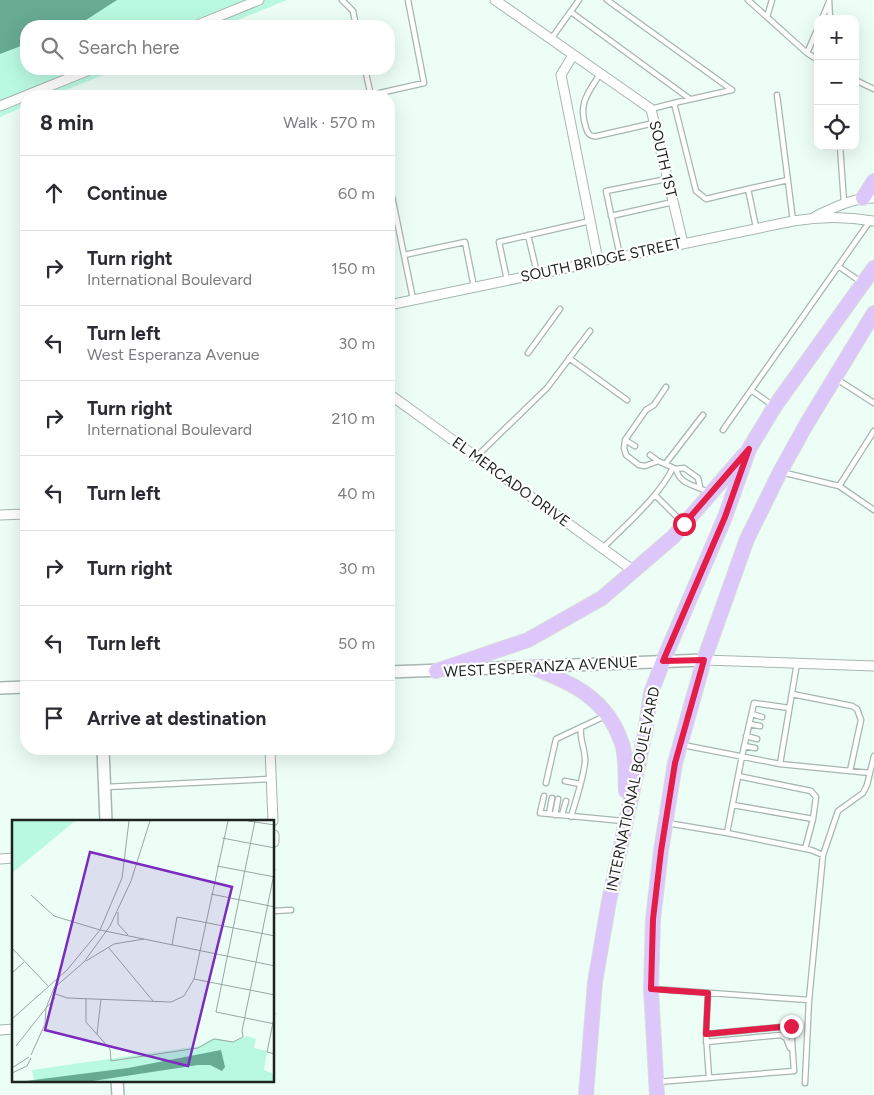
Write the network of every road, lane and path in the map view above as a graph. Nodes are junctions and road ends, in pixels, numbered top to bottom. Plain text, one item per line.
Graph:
1 (259, 0) edge
2 (342, 0) edge
3 (408, 0) edge
4 (496, 0) edge
5 (579, 0) edge
6 (608, 0) edge
7 (748, 0) edge
8 (772, 0) edge
9 (829, 1) edge
10 (571, 12) junction
11 (824, 15) edge
12 (830, 15) edge
13 (767, 17) junction
14 (210, 20) edge
15 (355, 20) edge
16 (814, 37) edge
17 (551, 39) junction
18 (807, 53) junction
19 (573, 55) junction
20 (814, 57) edge
21 (600, 74) junction
22 (77, 75) edge
23 (366, 75) edge
24 (859, 82) edge
25 (874, 89) edge
26 (40, 90) edge
27 (370, 90) edge
28 (395, 90) edge
29 (777, 95) dead end
30 (20, 98) edge
31 (690, 99) junction
32 (674, 103) junction
33 (0, 106) edge
34 (650, 109) junction
35 (654, 123) junction
36 (840, 150) edge
37 (667, 178) junction
38 (788, 180) junction
39 (874, 181) edge
40 (748, 189) junction
41 (868, 198) edge
42 (673, 202) junction
43 (844, 203) junction
44 (395, 211) edge
45 (612, 216) junction
46 (814, 218) junction
47 (590, 221) junction
48 (793, 221) junction
49 (872, 221) edge
50 (756, 227) junction
51 (528, 235) junction
52 (683, 243) junction
53 (404, 255) junction
54 (620, 256) junction
55 (598, 260) junction
56 (838, 266) junction
57 (874, 268) edge
58 (537, 273) junction
59 (507, 280) junction
60 (863, 283) junction
61 (474, 286) junction
62 (413, 299) junction
63 (395, 303) edge
64 (560, 309) dead end
65 (874, 313) edge
66 (590, 331) dead end
67 (528, 353) dead end
68 (569, 358) junction
69 (834, 377) junction
70 (666, 388) dead end
71 (750, 390) junction
72 (395, 398) edge
73 (627, 400) dead end
74 (874, 404) edge
75 (775, 406) junction
76 (703, 415) dead end
77 (723, 430) dead end
78 (874, 431) edge
79 (625, 440) junction
80 (635, 446) dead end
81 (749, 449) junction
82 (650, 455) dead end
83 (476, 457) junction
84 (658, 460) junction
85 (666, 463) junction
86 (675, 469) junction
87 (780, 472) junction
88 (839, 486) junction
89 (705, 490) junction
90 (655, 495) junction
91 (874, 510) edge
92 (20, 514) edge
93 (0, 515) edge
94 (684, 524) junction
95 (603, 548) junction
96 (634, 571) junction
97 (704, 660) junction
98 (663, 661) junction
99 (797, 663) junction
100 (874, 666) edge
101 (531, 667) junction
102 (436, 671) junction
103 (395, 672) edge
104 (20, 687) edge
105 (0, 688) edge
106 (792, 694) junction
107 (789, 708) junction
108 (752, 714) junction
109 (608, 715) junction
110 (762, 717) dead end
111 (781, 721) dead end
112 (787, 722) junction
113 (749, 724) junction
114 (760, 726) dead end
115 (581, 727) junction
116 (779, 731) dead end
117 (786, 732) junction
118 (746, 736) junction
119 (758, 739) dead end
120 (776, 743) dead end
121 (680, 744) junction
122 (783, 745) junction
123 (744, 746) junction
124 (756, 748) dead end
125 (774, 752) dead end
126 (782, 754) junction
127 (103, 755) edge
128 (270, 755) edge
129 (742, 756) junction
130 (874, 756) edge
131 (780, 764) junction
132 (850, 771) junction
133 (870, 773) junction
134 (548, 776) junction
135 (738, 776) junction
136 (554, 778) dead end
137 (272, 779) junction
138 (564, 781) dead end
139 (571, 782) junction
140 (546, 783) dead end
141 (580, 784) junction
142 (104, 787) junction
143 (569, 788) dead end
144 (544, 796) dead end
145 (552, 798) dead end
146 (558, 800) dead end
147 (566, 801) dead end
148 (733, 805) junction
149 (552, 814) junction
150 (626, 815) junction
151 (562, 816) junction
152 (571, 817) junction
153 (812, 819) junction
154 (106, 820) edge
155 (273, 820) edge
156 (665, 823) junction
157 (728, 834) junction
158 (805, 849) junction
159 (823, 855) junction
160 (291, 910) dead end
161 (275, 911) edge
162 (651, 989) junction
163 (708, 993) junction
164 (809, 1000) junction
165 (706, 1034) junction
166 (706, 1042) junction
167 (793, 1062) junction
168 (709, 1078) junction
169 (117, 1082) edge
170 (805, 1082) dead end
171 (657, 1089) edge
172 (118, 1095) edge
173 (586, 1095) edge

1 - 14 street
2 - 15 lane
3 - 28 lane
4 - 17 street, SOUTH 1ST
5 - 10 lane
6 - 31 lane
7 - 13 lane
8 - 13 lane
9 - 11 lane
9 - 12 lane
10 - 17 lane
10 - 31 lane
13 - 18 lane
16 - 18 lane
17 - 19 street, SOUTH 1ST
18 - 20 lane
19 - 21 street, SOUTH 1ST
19 - 47 street
21 - 34 street, SOUTH 1ST
21 - 35 lane
22 - 26 street
23 - 27 lane
24 - 25 lane
29 - 38 lane
30 - 33 street
31 - 32 lane
32 - 34 lane
32 - 40 lane
34 - 35 street, SOUTH 1ST
35 - 37 street, SOUTH 1ST
36 - 43 lane
37 - 42 street, SOUTH 1ST
37 - 45 lane
38 - 40 lane
38 - 48 lane
39 - 41 main road
40 - 50 lane
41 - 43 street, SOUTH BRIDGE STREET
42 - 45 lane
42 - 52 street, SOUTH 1ST
43 - 46 street, SOUTH BRIDGE STREET
44 - 53 lane
45 - 54 lane
46 - 48 street, SOUTH BRIDGE STREET
46 - 49 street, SOUTH BRIDGE STREET
47 - 51 lane
47 - 55 street
48 - 50 street, SOUTH BRIDGE STREET
49 - 56 lane
50 - 52 street, SOUTH BRIDGE STREET
51 - 58 lane
51 - 59 lane
52 - 54 street, SOUTH BRIDGE STREET
53 - 61 lane
53 - 62 lane
54 - 55 street, SOUTH BRIDGE STREET
55 - 58 street, SOUTH BRIDGE STREET
56 - 60 lane
56 - 71 lane
57 - 60 main road, INTERNATIONAL BOULEVARD
58 - 59 street, SOUTH BRIDGE STREET
59 - 61 street, SOUTH BRIDGE STREET
60 - 75 main road, INTERNATIONAL BOULEVARD
61 - 62 street, SOUTH BRIDGE STREET
62 - 63 street, SOUTH BRIDGE STREET
64 - 67 lane
65 - 69 main road
66 - 68 lane
68 - 73 lane
68 - 83 lane
69 - 74 lane
69 - 87 main road
70 - 79 lane
71 - 75 lane
71 - 77 lane
72 - 83 street, EL MERCADO DRIVE
75 - 81 main road, INTERNATIONAL BOULEVARD
76 - 85 lane
78 - 88 lane
79 - 80 lane
79 - 84 lane
81 - 89 main road
81 - 98 main road, INTERNATIONAL BOULEVARD
82 - 84 lane
83 - 95 street, EL MERCADO DRIVE
84 - 85 lane
85 - 86 lane
86 - 89 lane
86 - 89 lane
86 - 90 lane
87 - 88 lane
87 - 97 main road
88 - 91 lane
89 - 94 main road
90 - 94 lane
90 - 95 lane
92 - 93 street
94 - 96 main road
95 - 96 street, EL MERCADO DRIVE
96 - 102 main road
97 - 98 street, WEST ESPERANZA AVENUE
97 - 99 street, WEST ESPERANZA AVENUE
97 - 121 main road
98 - 101 street, WEST ESPERANZA AVENUE
98 - 150 main road, INTERNATIONAL BOULEVARD
99 - 100 street, WEST ESPERANZA AVENUE
99 - 106 lane
101 - 102 street, WEST ESPERANZA AVENUE
101 - 109 main road
102 - 103 street, WEST ESPERANZA AVENUE
104 - 105 street
106 - 107 lane
106 - 132 lane
107 - 108 lane
107 - 112 lane
108 - 110 lane
108 - 113 lane
109 - 115 lane
109 - 150 main road
111 - 112 lane
112 - 117 lane
113 - 114 lane
113 - 118 lane
115 - 134 lane
115 - 141 lane
116 - 117 lane
117 - 122 lane
118 - 119 lane
118 - 123 lane
120 - 122 lane
121 - 129 lane
121 - 156 main road
122 - 126 lane
123 - 124 lane
123 - 129 lane
125 - 126 lane
126 - 131 lane
127 - 142 street
128 - 137 street
129 - 131 lane
129 - 135 lane
130 - 133 lane
131 - 132 lane
132 - 133 lane
133 - 159 lane
134 - 136 lane
134 - 140 lane
135 - 148 lane
135 - 153 lane
137 - 142 lane
137 - 155 street
138 - 139 lane
139 - 141 lane
139 - 143 lane
141 - 152 lane
142 - 154 street
144 - 149 lane
145 - 149 lane
146 - 149 lane
147 - 151 lane
148 - 153 lane
148 - 157 lane
149 - 151 lane
150 - 152 lane
150 - 173 main road, INTERNATIONAL BOULEVARD
151 - 152 lane
153 - 158 lane
156 - 157 lane
156 - 162 main road
157 - 158 lane
158 - 159 lane
159 - 164 lane
160 - 161 lane
162 - 163 lane
162 - 171 main road
163 - 164 lane
163 - 165 lane
164 - 170 lane
165 - 166 lane
165 - 167 lane
166 - 167 lane
166 - 168 lane
167 - 168 lane
168 - 171 lane
169 - 172 street

